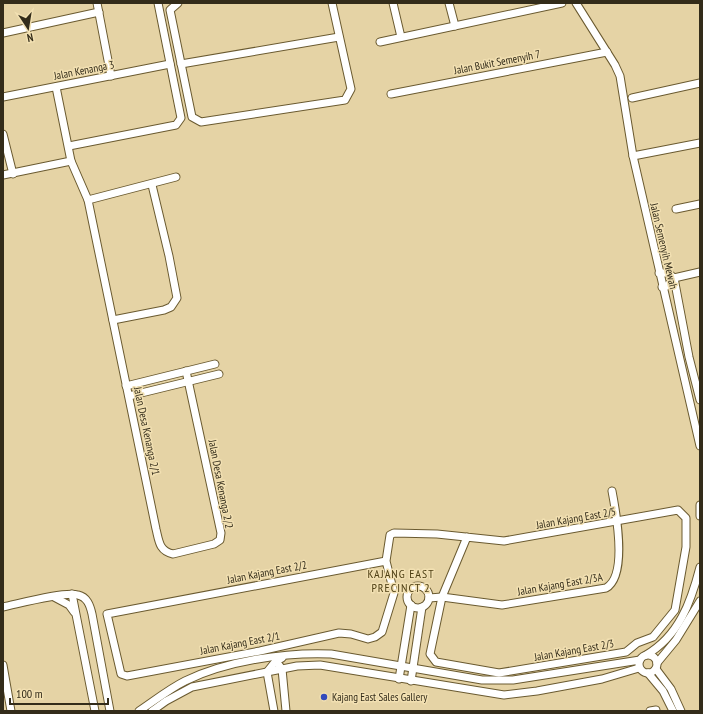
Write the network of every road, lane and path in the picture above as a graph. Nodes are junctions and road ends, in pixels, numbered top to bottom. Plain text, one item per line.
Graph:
1 (97, 3) edge
2 (158, 3) edge
3 (178, 3) edge
4 (332, 3) edge
5 (393, 3) edge
6 (449, 3) edge
7 (562, 3) edge
8 (576, 3) edge
9 (98, 12) junction
10 (455, 26) junction
11 (3, 33) edge
12 (339, 37) junction
13 (401, 37) junction
14 (380, 42) dead end
15 (607, 52) junction
16 (170, 64) junction
17 (181, 64) junction
18 (112, 76) junction
19 (700, 83) edge
20 (56, 87) junction
21 (391, 94) dead end
22 (3, 97) edge
23 (632, 98) dead end
24 (3, 134) edge
25 (700, 143) edge
26 (69, 146) junction
27 (633, 156) junction
28 (71, 161) junction
29 (3, 174) edge
30 (13, 174) junction
31 (176, 177) dead end
32 (152, 185) junction
33 (88, 200) junction
34 (700, 204) edge
35 (676, 208) dead end
36 (700, 272) edge
37 (659, 273) junction
38 (672, 281) junction
39 (662, 287) junction
40 (113, 320) junction
41 (215, 364) dead end
42 (186, 371) junction
43 (219, 374) dead end
44 (188, 381) junction
45 (126, 386) junction
46 (129, 396) junction
47 (700, 400) edge
48 (698, 426) edge
49 (700, 446) edge
50 (612, 492) dead end
51 (700, 505) edge
52 (700, 516) edge
53 (686, 518) joint
54 (618, 522) junction
55 (467, 537) junction
56 (160, 547) joint
57 (386, 561) junction
58 (700, 567) edge
59 (394, 593) junction
60 (72, 594) junction
61 (407, 595) junction
62 (54, 597) junction
63 (442, 597) junction
64 (429, 598) junction
65 (700, 601) edge
66 (411, 605) junction
67 (3, 607) edge
68 (422, 607) junction
69 (76, 614) junction
70 (107, 614) joint
71 (646, 655) junction
72 (285, 656) junction
73 (264, 659) junction
74 (275, 662) junction
75 (640, 664) junction
76 (656, 666) junction
77 (401, 667) junction
78 (3, 668) edge
79 (413, 668) junction
80 (282, 669) junction
81 (267, 672) junction
82 (648, 673) junction
83 (399, 679) junction
84 (411, 681) junction
85 (11, 711) edge
86 (95, 711) edge
87 (110, 711) edge
88 (139, 711) edge
89 (152, 711) edge
90 (274, 711) edge
91 (286, 711) edge
92 (673, 711) edge
93 (681, 711) edge

1 - 9 street
2 - 16 street
3 - 17 street
4 - 12 street
5 - 13 street
6 - 10 street
7 - 10 street
8 - 15 street, Jalan Semenyih Mewah
9 - 11 street
9 - 18 street
10 - 13 street
12 - 17 street
12 - 17 street
13 - 14 street
15 - 21 street, Jalan Bukit Semenyih 7
15 - 27 street, Jalan Semenyih Mewah
16 - 18 street, Jalan Kenanga 3
16 - 26 street
18 - 20 street, Jalan Kenanga 3
19 - 23 street
20 - 22 street, Jalan Kenanga 3
20 - 26 street, Jalan Desa Kenanga 2/1
24 - 30 street
25 - 27 street
26 - 28 street, Jalan Desa Kenanga 2/1
27 - 37 street, Jalan Semenyih Mewah
28 - 30 street
28 - 33 street, Jalan Desa Kenanga 2/1
29 - 30 street
31 - 32 street
32 - 33 street
32 - 40 street
33 - 40 street, Jalan Desa Kenanga 2/1
34 - 35 street
36 - 38 street
37 - 38 street
37 - 39 street, Jalan Semenyih Mewah
38 - 39 street
38 - 47 street
39 - 48 street, Jalan Semenyih Mewah
40 - 45 street, Jalan Desa Kenanga 2/1
41 - 42 street
42 - 44 street, Jalan Desa Kenanga 2/2
42 - 45 street
43 - 44 street
44 - 46 street
44 - 56 street, Jalan Desa Kenanga 2/2
45 - 46 street, Jalan Desa Kenanga 2/1
46 - 56 street, Jalan Desa Kenanga 2/1
48 - 49 street, Jalan Semenyih Mewah
50 - 54 street, Jalan Kajang East 2/3A
51 - 52 street
53 - 54 street, Jalan Kajang East 2/5
53 - 63 street, Jalan Kajang East 2/3
54 - 55 street, Jalan Kajang East 2/5
54 - 63 street, Jalan Kajang East 2/3A
55 - 57 street, Jalan Kajang East 2/5
55 - 63 street
57 - 59 street
57 - 70 street, Jalan Kajang East 2/2
58 - 71 street
59 - 61 street
59 - 70 street, Jalan Kajang East 2/1
60 - 62 street
60 - 69 street
60 - 87 street
61 - 64 street
61 - 66 street
62 - 67 street
62 - 69 street
63 - 64 street
64 - 68 street
65 - 76 street
66 - 68 street
66 - 77 street
68 - 79 street
69 - 86 street
71 - 75 street
71 - 76 street
72 - 73 street
72 - 74 street
72 - 77 street
73 - 74 street
73 - 88 street
74 - 80 street
74 - 81 street
75 - 79 street
75 - 82 street
75 - 84 street
76 - 82 street
76 - 93 street
77 - 79 street
77 - 83 street
78 - 85 street
79 - 84 street
80 - 81 street
80 - 83 street
80 - 91 street
81 - 89 street
81 - 90 street
82 - 92 street
83 - 84 street

